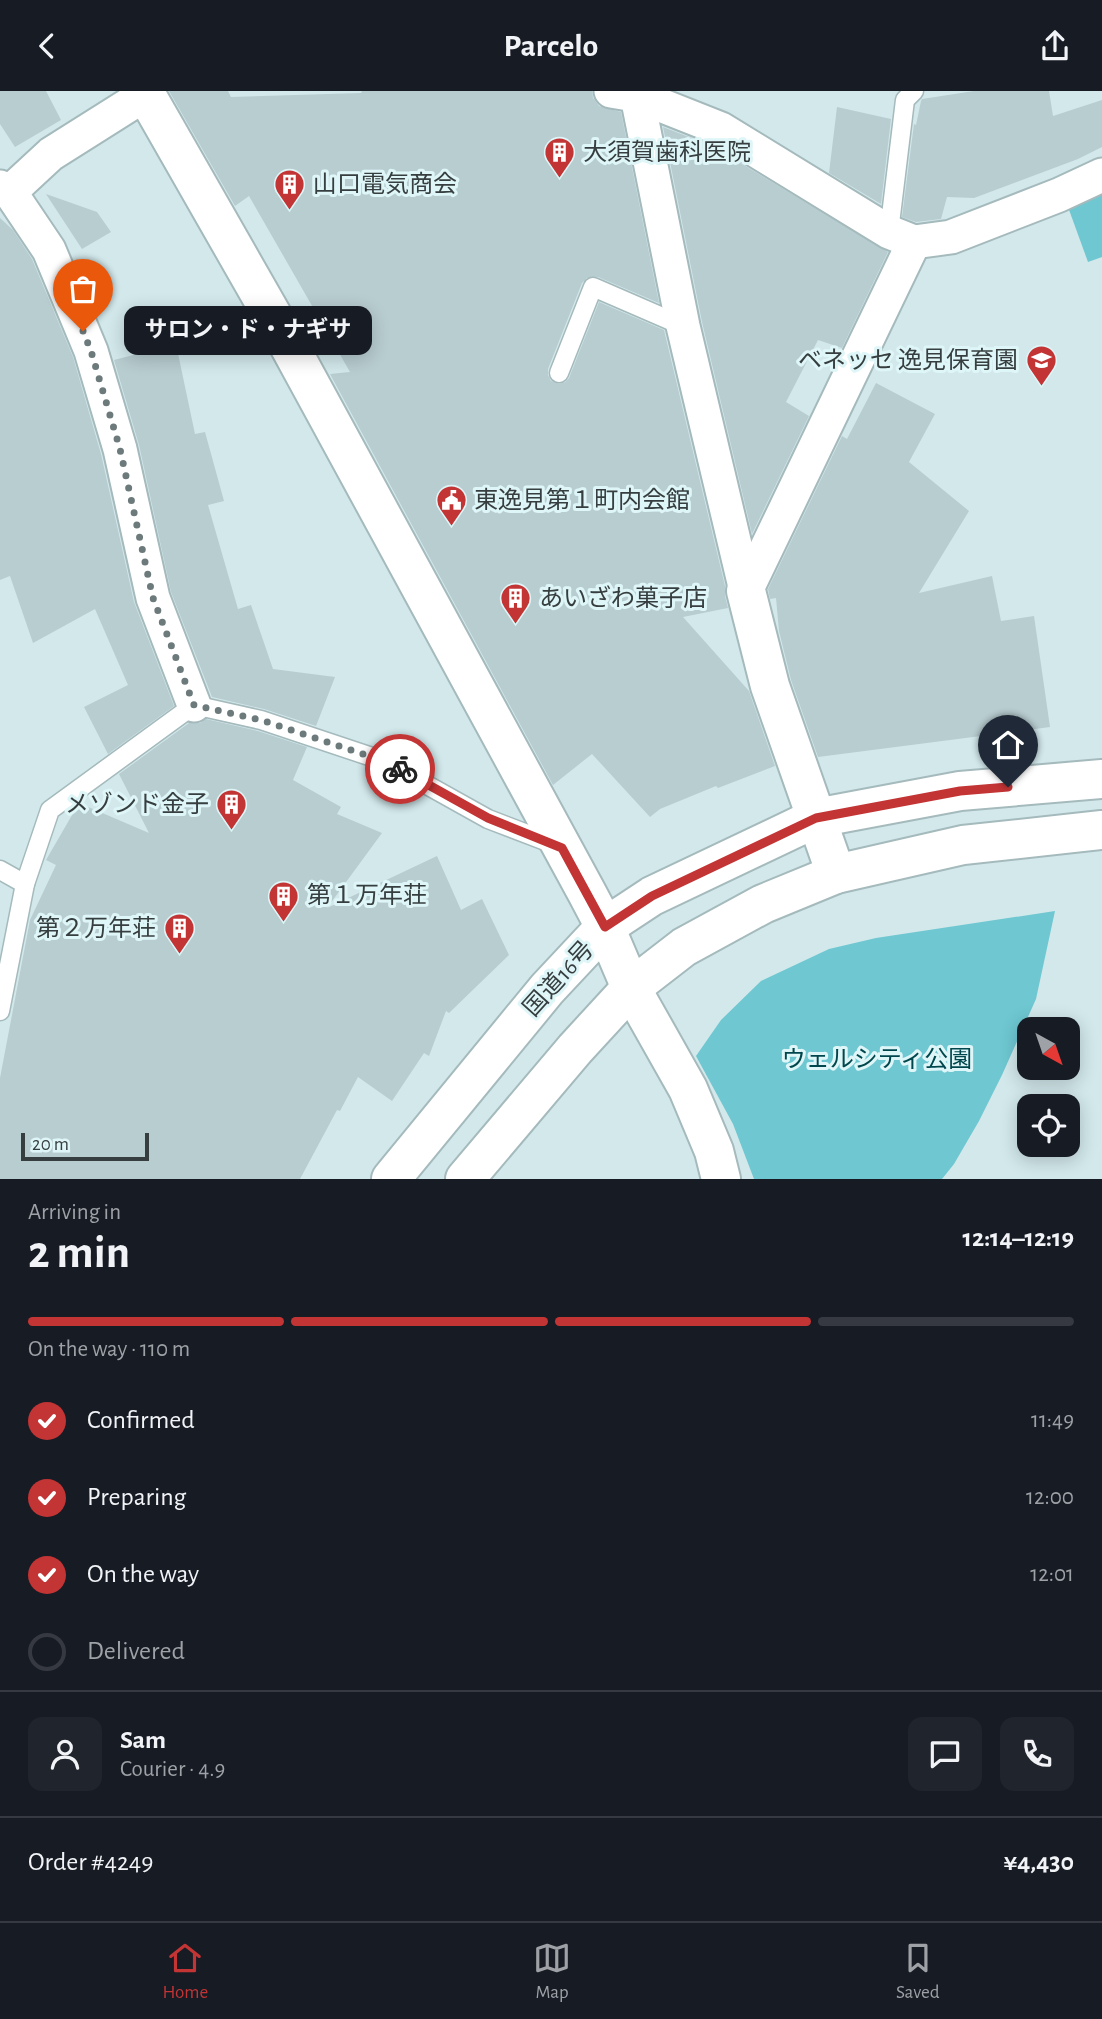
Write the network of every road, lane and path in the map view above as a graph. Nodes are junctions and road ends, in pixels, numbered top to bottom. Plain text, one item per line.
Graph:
1 (914, 91) edge
2 (627, 92) edge
3 (145, 93) edge
4 (1102, 175) edge
5 (5, 189) edge
6 (902, 237) junction
7 (683, 326) junction
8 (559, 373) dead end
9 (746, 591) junction
10 (194, 705) junction
11 (1102, 779) edge
12 (816, 818) junction
13 (1102, 830) edge
14 (562, 848) junction
15 (0, 870) edge
16 (836, 874) junction
17 (25, 884) junction
18 (605, 927) junction
19 (631, 988) junction
20 (0, 1011) edge
21 (391, 1179) edge
22 (465, 1179) edge
23 (722, 1179) edge

1 - 6 lane
2 - 6 street
2 - 7 street
3 - 5 street
3 - 14 main road
4 - 6 street
5 - 10 street
6 - 9 street
7 - 8 lane
7 - 9 street
9 - 12 main road
10 - 14 lane
10 - 17 lane
11 - 12 main road, 国道16号
12 - 16 main road
12 - 18 main road, 国道16号
13 - 16 main road
14 - 18 main road
15 - 17 lane
16 - 19 main road
17 - 20 lane
18 - 19 main road
18 - 21 main road, 国道16号
19 - 22 main road
19 - 23 main road

